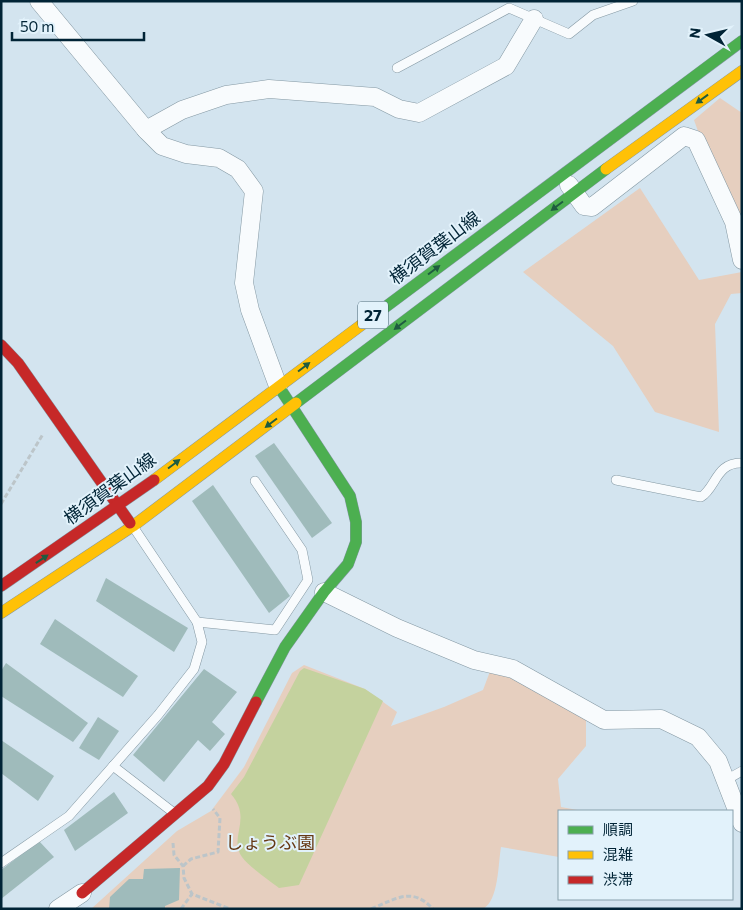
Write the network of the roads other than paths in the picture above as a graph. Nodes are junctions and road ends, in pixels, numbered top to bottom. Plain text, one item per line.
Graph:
1 (39, 1) edge
2 (633, 1) edge
3 (534, 19) junction
4 (742, 41) edge
5 (397, 68) dead end
6 (742, 71) edge
7 (146, 130) junction
8 (562, 175) junction
9 (574, 193) junction
10 (742, 260) edge
11 (1, 345) edge
12 (278, 386) junction
13 (292, 407) junction
14 (742, 464) edge
15 (616, 480) dead end
16 (254, 481) dead end
17 (119, 506) junction
18 (133, 526) junction
19 (1, 586) edge
20 (324, 592) junction
21 (1, 613) edge
22 (197, 622) junction
23 (113, 766) junction
24 (742, 772) edge
25 (726, 780) junction
26 (175, 814) junction
27 (742, 823) edge
28 (1, 862) edge
29 (82, 893) joint
30 (58, 909) edge

1 - 7 street
2 - 3 lane
3 - 5 lane
3 - 7 street
4 - 8 main road, 横須賀葉山線 / 27
6 -> 9 main road, 27
7 - 12 street
8 - 9 street
12 -> 8 main road, 横須賀葉山線 / 27
9 - 10 street
9 -> 13 main road, 27
11 - 17 main road
12 - 13 main road
17 -> 12 main road, 横須賀葉山線 / 27
13 -> 18 main road, 27
13 - 20 main road
14 - 15 lane
16 - 22 lane
17 - 18 main road
19 -> 17 main road, 横須賀葉山線 / 27
18 - 21 main road, 27
18 - 22 lane
20 - 25 street
20 - 26 main road
22 - 23 lane
23 - 26 lane
23 - 28 lane
24 - 25 lane
25 - 27 street
26 - 29 main road
29 - 30 street

